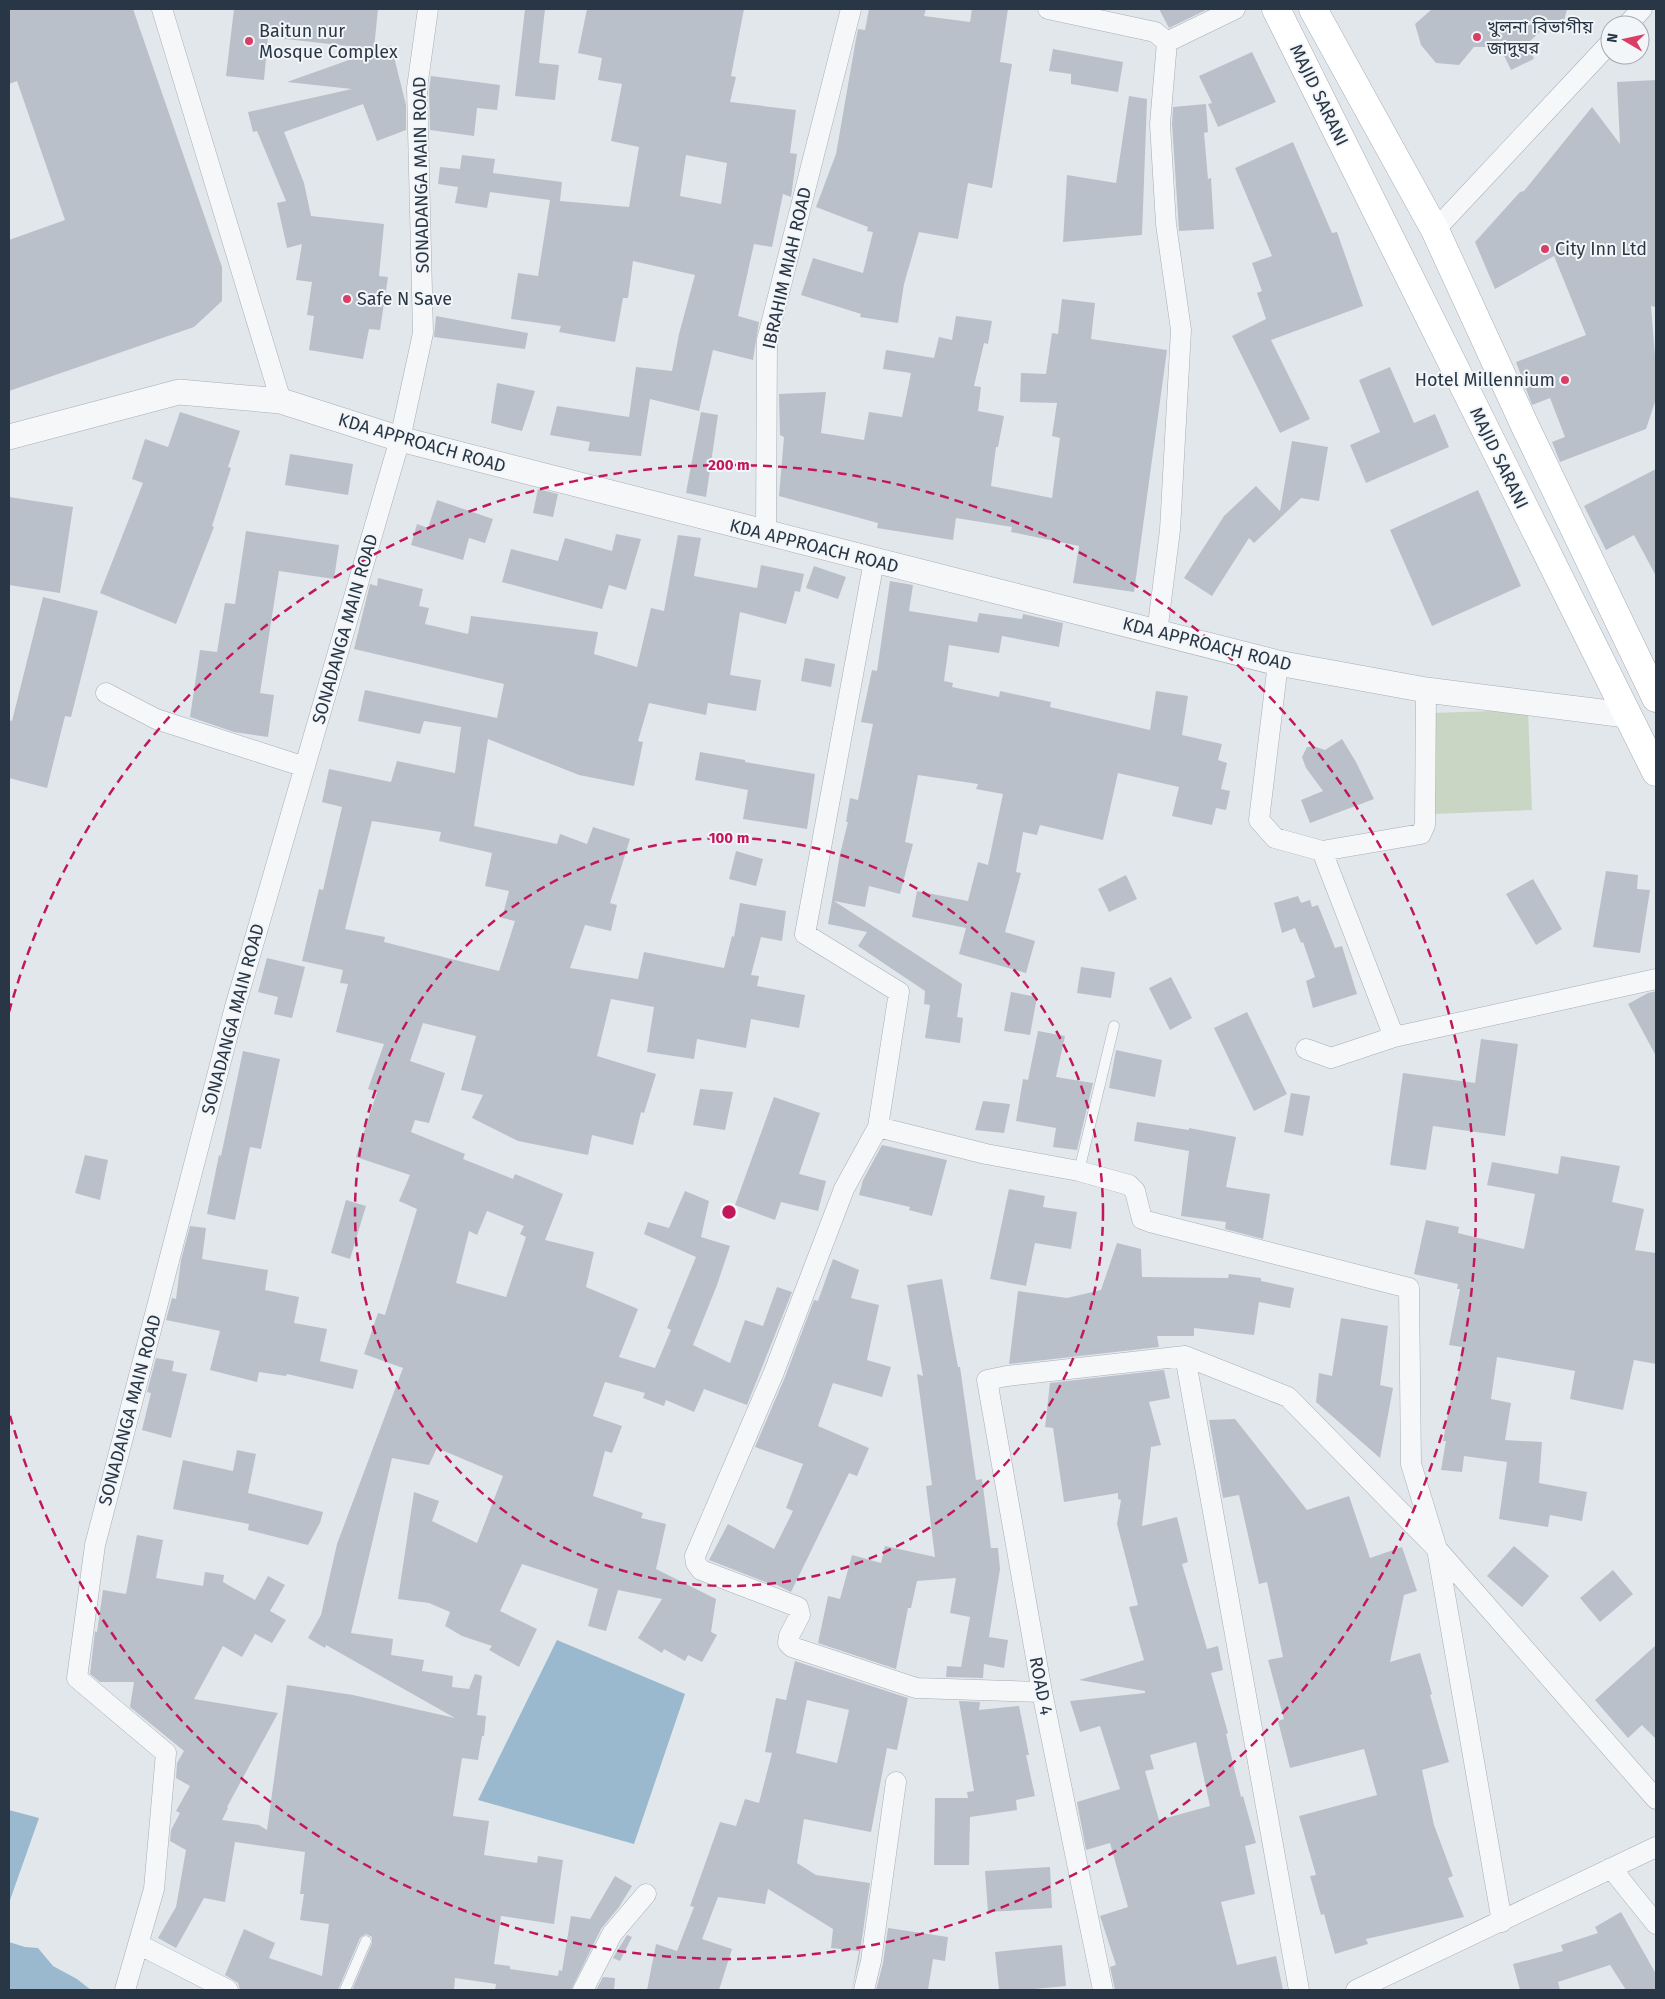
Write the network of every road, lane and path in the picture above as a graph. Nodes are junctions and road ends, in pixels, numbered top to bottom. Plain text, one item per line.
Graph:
1 (162, 9) edge
2 (428, 9) edge
3 (851, 9) edge
4 (1048, 9) edge
5 (1235, 9) edge
6 (1276, 9) edge
7 (1313, 9) edge
8 (1167, 42) junction
9 (1600, 54) edge
10 (1435, 230) junction
11 (281, 401) junction
12 (9, 437) edge
13 (400, 439) junction
14 (766, 533) junction
15 (874, 561) junction
16 (1157, 633) junction
17 (1278, 663) junction
18 (1426, 690) junction
19 (106, 693) dead end
20 (1656, 698) edge
21 (1626, 715) junction
22 (305, 767) junction
23 (1656, 772) edge
24 (1322, 851) junction
25 (1656, 979) edge
26 (1114, 1026) dead end
27 (1394, 1037) junction
28 (1306, 1049) dead end
29 (878, 1127) junction
30 (1079, 1171) junction
31 (1185, 1356) junction
32 (1437, 1549) junction
33 (1042, 1692) junction
34 (896, 1782) dead end
35 (1656, 1800) edge
36 (1656, 1847) edge
37 (1611, 1868) junction
38 (646, 1894) dead end
39 (1502, 1922) junction
40 (1656, 1924) edge
41 (366, 1941) dead end
42 (140, 1945) junction
43 (126, 1990) edge
44 (228, 1990) edge
45 (345, 1990) edge
46 (583, 1990) edge
47 (864, 1990) edge
48 (1103, 1990) edge
49 (1299, 1990) edge
50 (1356, 1990) edge

1 - 11 street
2 - 13 street, SONADANGA MAIN ROAD
3 - 14 street, IBRAHIM MIAH ROAD
4 - 8 street
5 - 8 street
6 - 21 main road, MAJID SARANI
7 - 10 main road, MAJID SARANI
8 - 16 street
9 - 10 street
10 - 20 main road, MAJID SARANI
11 - 12 street, KDA APPROACH ROAD
11 - 13 street, KDA APPROACH ROAD
13 - 14 street, KDA APPROACH ROAD
13 - 22 street, SONADANGA MAIN ROAD
14 - 15 street, KDA APPROACH ROAD
15 - 16 street, KDA APPROACH ROAD
15 - 29 street
16 - 17 street, KDA APPROACH ROAD
17 - 18 street, KDA APPROACH ROAD
17 - 24 street
18 - 21 street, KDA APPROACH ROAD
18 - 24 street
19 - 22 street
21 - 23 main road, MAJID SARANI
22 - 42 street, SONADANGA MAIN ROAD
24 - 27 street
25 - 27 street
26 - 30 lane
27 - 28 street
29 - 30 street
29 - 33 street
30 - 32 street
31 - 32 street
31 - 33 street, ROAD 4
31 - 49 street
32 - 35 street
32 - 39 street
33 - 48 street, ROAD 4
34 - 47 street
36 - 37 street
37 - 39 street
37 - 40 street
38 - 46 street
39 - 50 street
41 - 45 lane
42 - 43 street, SONADANGA MAIN ROAD
42 - 44 street

